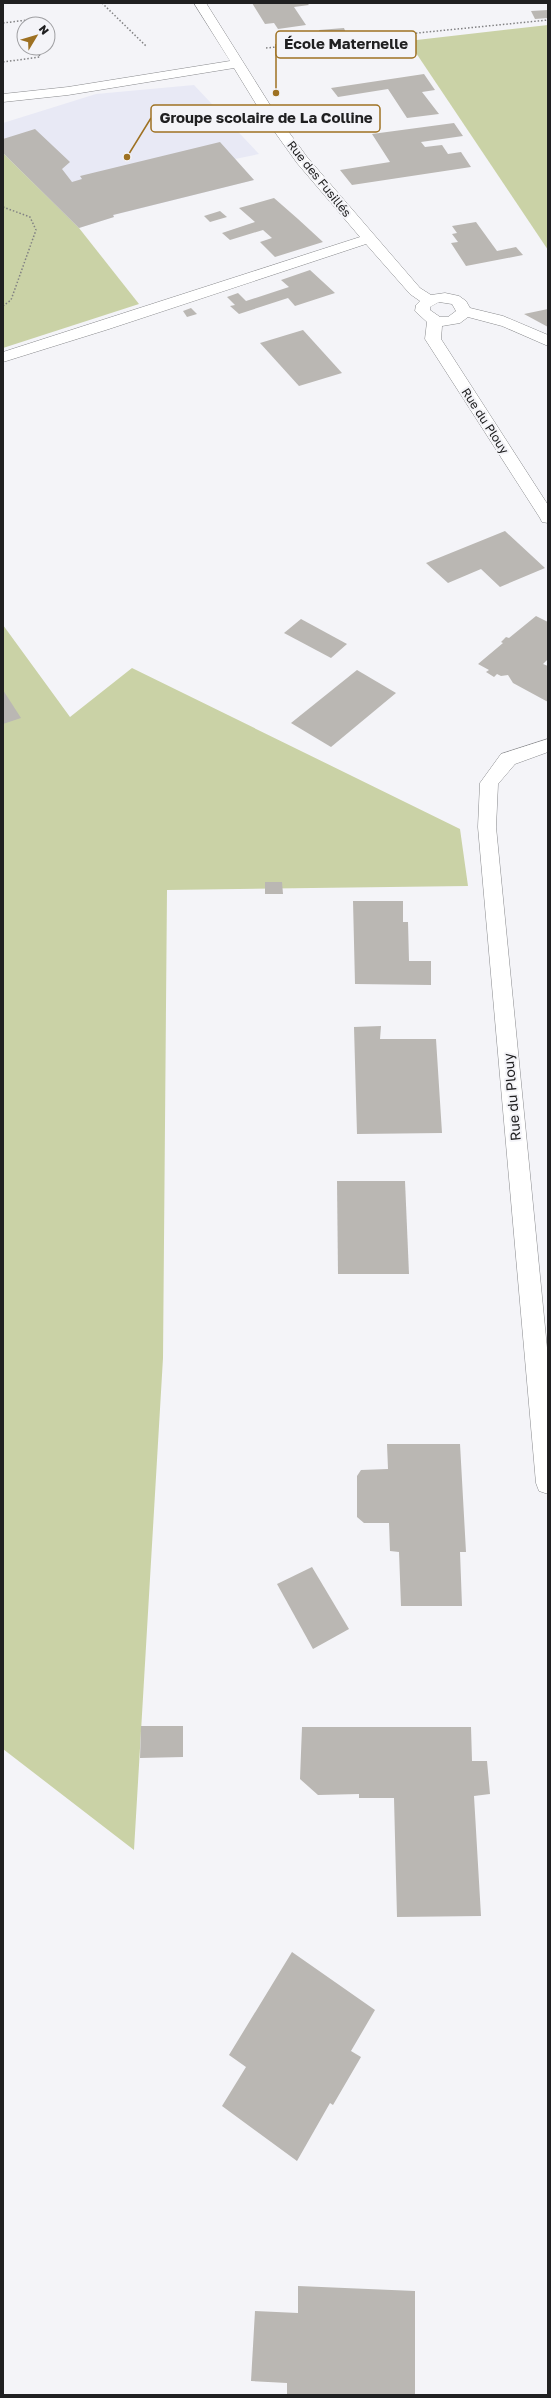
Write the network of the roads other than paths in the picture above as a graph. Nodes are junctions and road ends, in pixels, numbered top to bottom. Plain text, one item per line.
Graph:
1 (200, 3) edge
2 (238, 64) junction
3 (3, 98) edge
4 (368, 239) junction
5 (429, 300) junction
6 (464, 312) junction
7 (435, 320) junction
8 (548, 341) edge
9 (3, 357) edge
10 (548, 518) edge
11 (548, 745) edge
12 (548, 1483) edge

1 - 2 street, Rue des Fusillés
2 - 3 street
2 - 4 street, Rue des Fusillés
4 - 5 street, Rue des Fusillés
4 - 9 street
5 - 6 street
5 - 7 street
6 - 7 street
6 - 8 street
7 - 10 street, Rue du Plouy
11 - 12 street, Rue du Plouy

